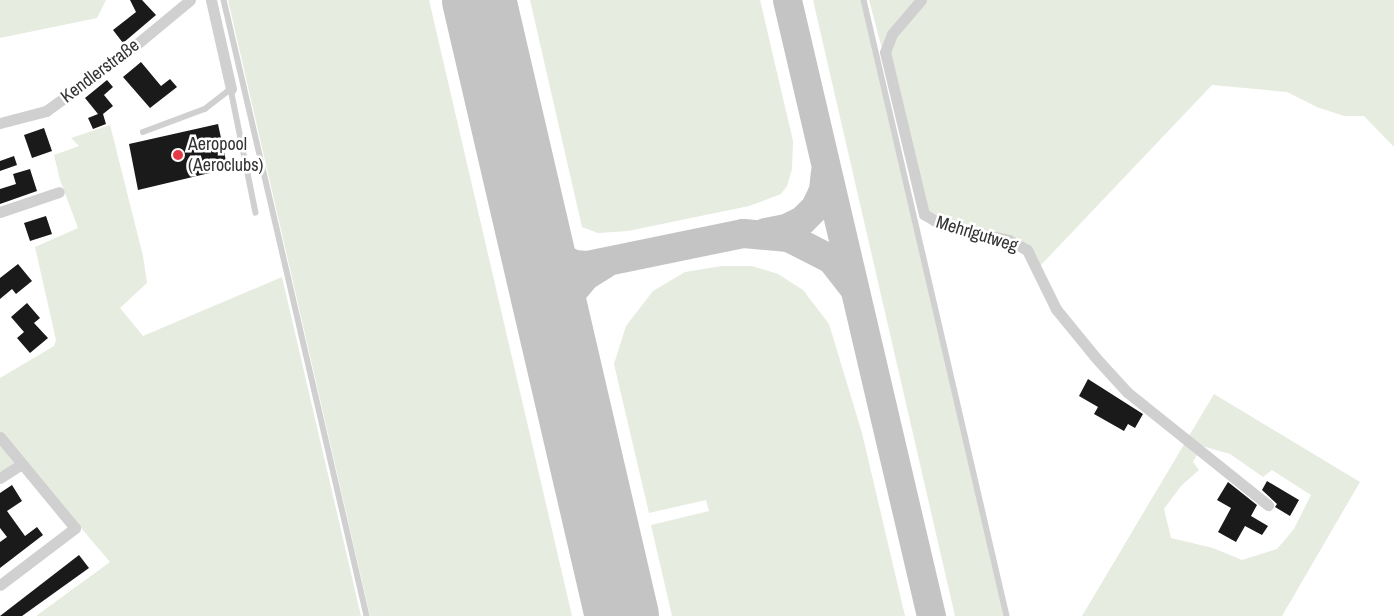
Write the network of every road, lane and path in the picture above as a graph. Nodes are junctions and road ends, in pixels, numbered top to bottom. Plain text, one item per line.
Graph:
1 (190, 0) edge
2 (211, 0) edge
3 (224, 0) edge
4 (864, 0) edge
5 (921, 0) edge
6 (881, 54) junction
7 (231, 89) junction
8 (0, 123) edge
9 (143, 132) dead end
10 (59, 192) dead end
11 (0, 212) edge
12 (256, 213) dead end
13 (0, 437) edge
14 (20, 465) junction
15 (0, 478) edge
16 (1268, 505) dead end
17 (0, 585) edge
18 (367, 616) edge
19 (1007, 616) edge

1 - 8 street, Kendlerstraße
2 - 7 street
3 - 18 lane
4 - 6 lane
5 - 6 street
6 - 16 street, Mehrlgutweg
6 - 19 lane
7 - 9 lane
7 - 12 lane
10 - 11 street
13 - 14 street
14 - 15 street
14 - 17 street

